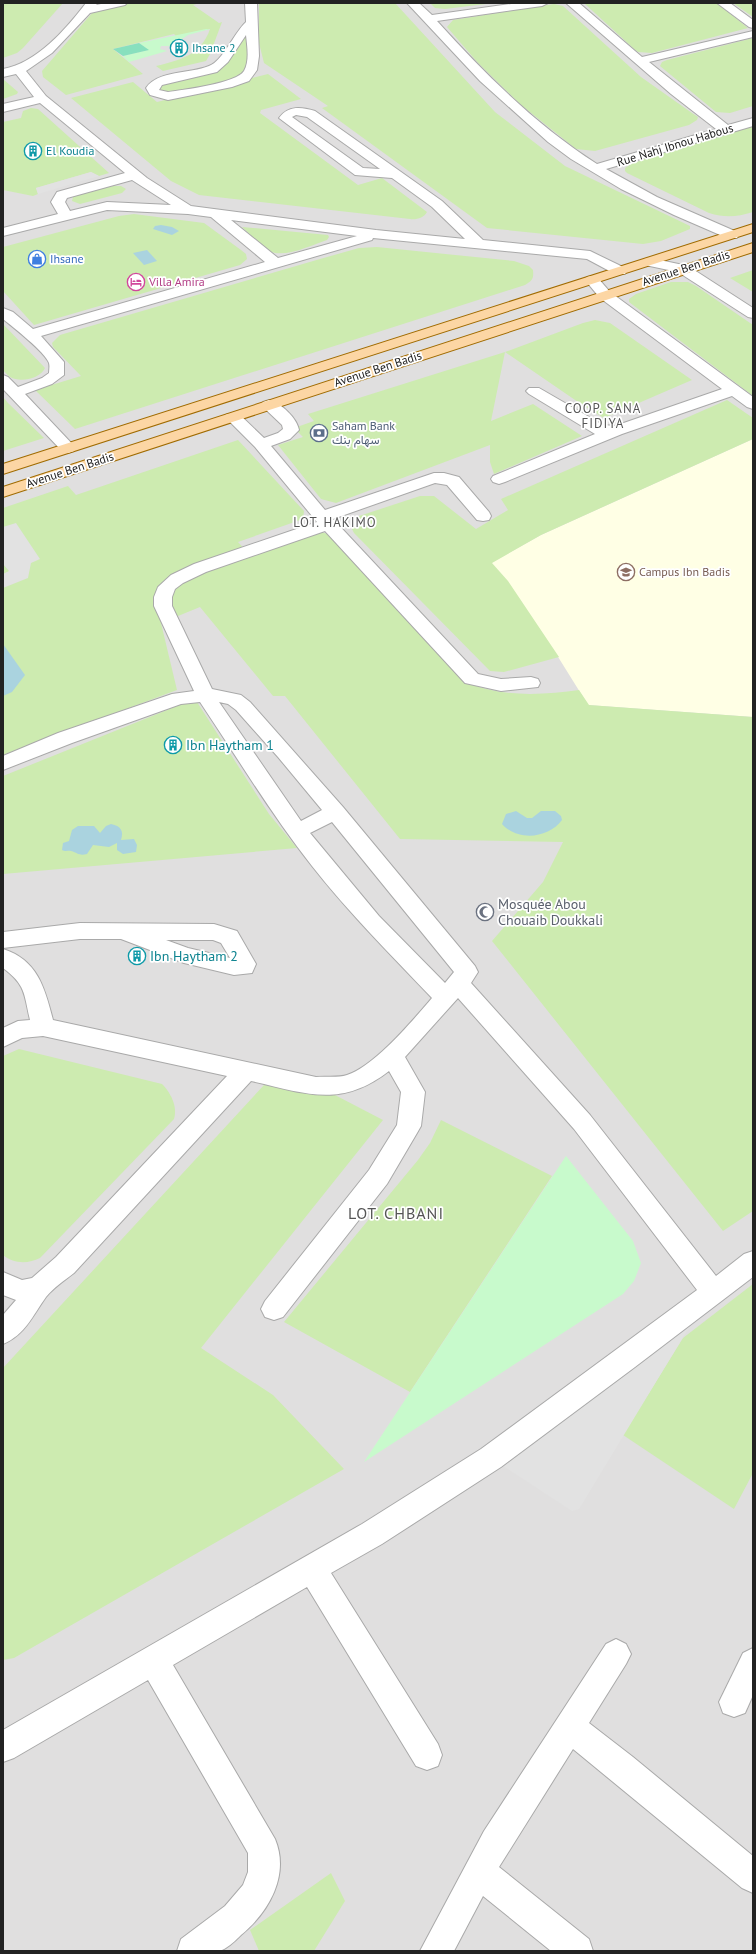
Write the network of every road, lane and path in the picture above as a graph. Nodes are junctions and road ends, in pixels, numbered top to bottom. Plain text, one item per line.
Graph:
1 (121, 3) edge
2 (251, 3) edge
3 (413, 3) edge
4 (542, 3) edge
5 (572, 3) edge
6 (723, 3) edge
7 (88, 7) edge
8 (430, 19) junction
9 (250, 24) junction
10 (753, 25) edge
11 (753, 34) edge
12 (640, 61) junction
13 (19, 70) junction
14 (3, 73) edge
15 (42, 99) junction
16 (3, 108) edge
17 (753, 122) edge
18 (726, 130) junction
19 (597, 168) junction
20 (396, 174) junction
21 (135, 186) junction
22 (107, 206) junction
23 (188, 210) junction
24 (216, 214) junction
25 (67, 216) junction
26 (753, 228) edge
27 (3, 232) edge
28 (376, 234) junction
29 (732, 235) junction
30 (479, 244) junction
31 (753, 246) edge
32 (650, 262) junction
33 (276, 264) junction
34 (683, 269) junction
35 (620, 271) junction
36 (592, 280) junction
37 (605, 295) junction
38 (3, 312) edge
39 (753, 314) edge
40 (30, 335) junction
41 (3, 380) edge
42 (734, 390) junction
43 (534, 391) dead end
44 (15, 393) junction
45 (753, 404) edge
46 (269, 405) junction
47 (233, 417) junction
48 (616, 431) junction
49 (261, 444) junction
50 (68, 448) junction
51 (3, 469) edge
52 (499, 479) dead end
53 (3, 492) edge
54 (483, 516) dead end
55 (325, 520) junction
56 (531, 683) dead end
57 (205, 695) junction
58 (285, 752) junction
59 (3, 764) edge
60 (250, 764) junction
61 (336, 812) junction
62 (297, 831) junction
63 (122, 931) dead end
64 (3, 940) edge
65 (3, 957) edge
66 (452, 991) junction
67 (43, 1027) junction
68 (3, 1038) edge
69 (392, 1055) junction
70 (245, 1072) junction
71 (753, 1262) edge
72 (3, 1283) edge
73 (38, 1288) junction
74 (713, 1292) junction
75 (274, 1309) dead end
76 (3, 1332) edge
77 (312, 1568) junction
78 (616, 1654) dead end
79 (153, 1659) junction
80 (753, 1663) edge
81 (734, 1702) dead end
82 (569, 1727) junction
83 (3, 1747) edge
84 (427, 1755) dead end
85 (480, 1873) junction
86 (753, 1877) edge
87 (193, 1951) edge
88 (436, 1951) edge
89 (577, 1951) edge

1 - 7 street
2 - 9 street
3 - 8 street
4 - 8 street
5 - 12 street
6 - 10 street
7 - 13 street
8 - 19 street
9 - 9 street
11 - 12 street
12 - 18 street
13 - 14 street
13 - 15 street
15 - 16 street
15 - 21 street
17 - 18 street, Rue Nahj Ibnou Habous
18 - 19 street, Rue Nahj Ibnou Habous
19 - 29 street
20 - 20 street
20 - 30 street
21 - 22 street
21 - 23 street
21 - 25 street
22 - 23 street
22 - 25 street
23 - 24 street
24 - 28 street
24 - 33 street
25 - 27 street
26 - 29 main road, Avenue Ben Badis
28 - 30 street
28 - 33 street
29 - 32 main road, Avenue Ben Badis
30 - 35 street
31 - 34 main road, Avenue Ben Badis
32 - 34 street
32 - 35 main road, Avenue Ben Badis
33 - 40 street
34 - 37 main road, Avenue Ben Badis
34 - 39 street
35 - 36 main road, Avenue Ben Badis
36 - 37 street
36 - 50 main road, Avenue Ben Badis
37 - 42 street
37 - 46 main road, Avenue Ben Badis
38 - 40 street
40 - 44 street
41 - 44 street
42 - 45 street
42 - 48 street
43 - 48 street
44 - 50 street
46 - 47 main road, Avenue Ben Badis
46 - 49 street
47 - 49 street
47 - 53 main road, Avenue Ben Badis
48 - 52 street
49 - 55 street
50 - 51 main road, Avenue Ben Badis
54 - 55 street
55 - 56 street
55 - 57 street
57 - 58 street
57 - 59 street
57 - 60 street
58 - 60 street
58 - 61 street
60 - 62 street
61 - 62 street
61 - 66 street
62 - 66 street
63 - 64 street
65 - 67 street
66 - 69 street
66 - 74 street
67 - 68 street
67 - 70 street
69 - 70 street
69 - 75 street
70 - 73 street
71 - 74 street
72 - 73 street
73 - 76 street
74 - 77 street
77 - 79 street
77 - 84 street
78 - 82 street
79 - 83 street
79 - 87 street
80 - 81 street
82 - 85 street
82 - 86 street
85 - 88 street
85 - 89 street

